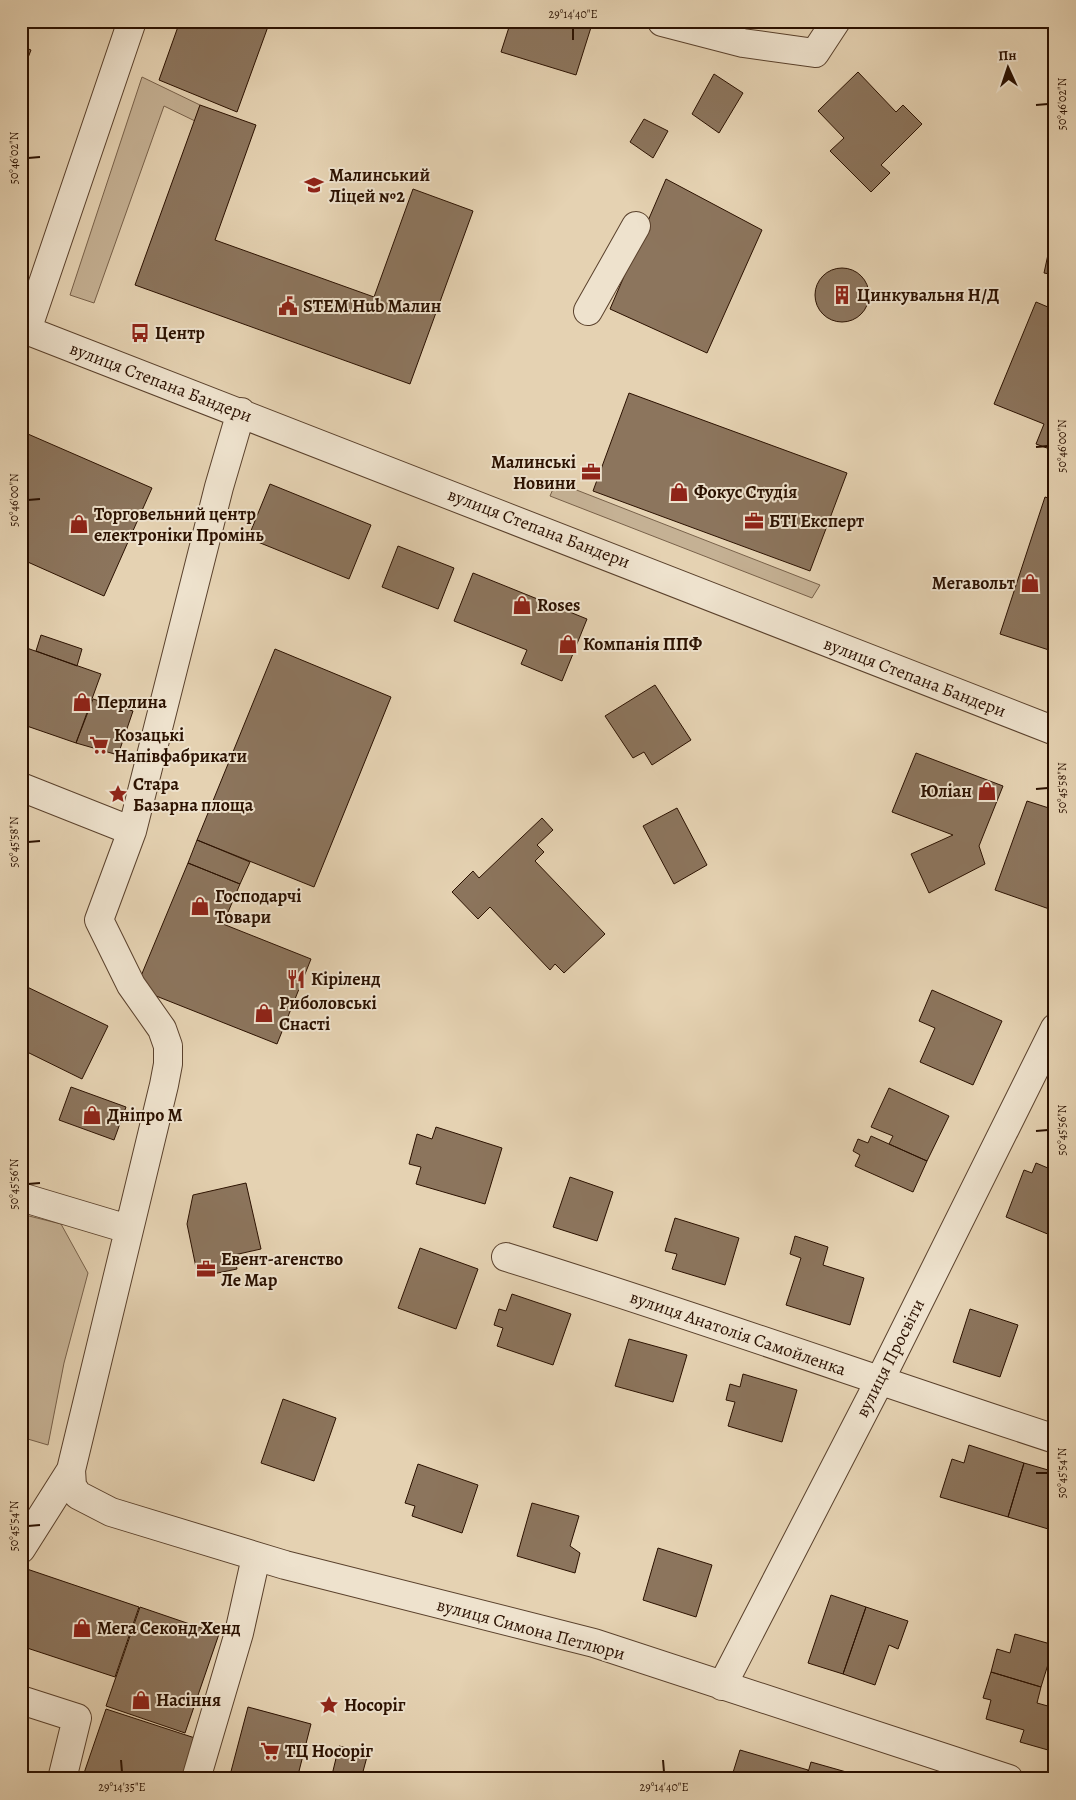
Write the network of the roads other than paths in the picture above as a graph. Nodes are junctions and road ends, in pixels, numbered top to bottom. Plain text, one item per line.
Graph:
1 (132, 21) edge
2 (836, 21) edge
3 (662, 22) edge
4 (636, 226) dead end
5 (588, 311) dead end
6 (24, 329) edge
7 (241, 412) junction
8 (1055, 732) edge
9 (21, 787) edge
10 (132, 831) junction
11 (1055, 1028) edge
12 (21, 1197) edge
13 (128, 1229) junction
14 (506, 1257) dead end
15 (878, 1382) junction
16 (1055, 1439) edge
17 (72, 1470) junction
18 (21, 1549) edge
19 (256, 1557) junction
20 (722, 1686) junction
21 (21, 1700) edge
22 (62, 1779) edge
23 (196, 1779) edge
24 (1009, 1779) edge

1 - 6 street
2 - 3 street
4 - 5 street
6 - 7 street, вулиця Степана Бандери
7 - 8 street, вулиця Степана Бандери
7 - 10 street
9 - 10 street
10 - 13 street
11 - 15 street, вулиця Просвіти
12 - 13 street
13 - 17 street
14 - 15 street, вулиця Анатолія Самойленка
15 - 16 street, вулиця Анатолія Самойленка
15 - 20 street, вулиця Просвіти
17 - 18 street
17 - 19 street, вулиця Симона Петлюри
19 - 20 street, вулиця Симона Петлюри
19 - 23 street
20 - 24 street, вулиця Симона Петлюри
21 - 22 street

